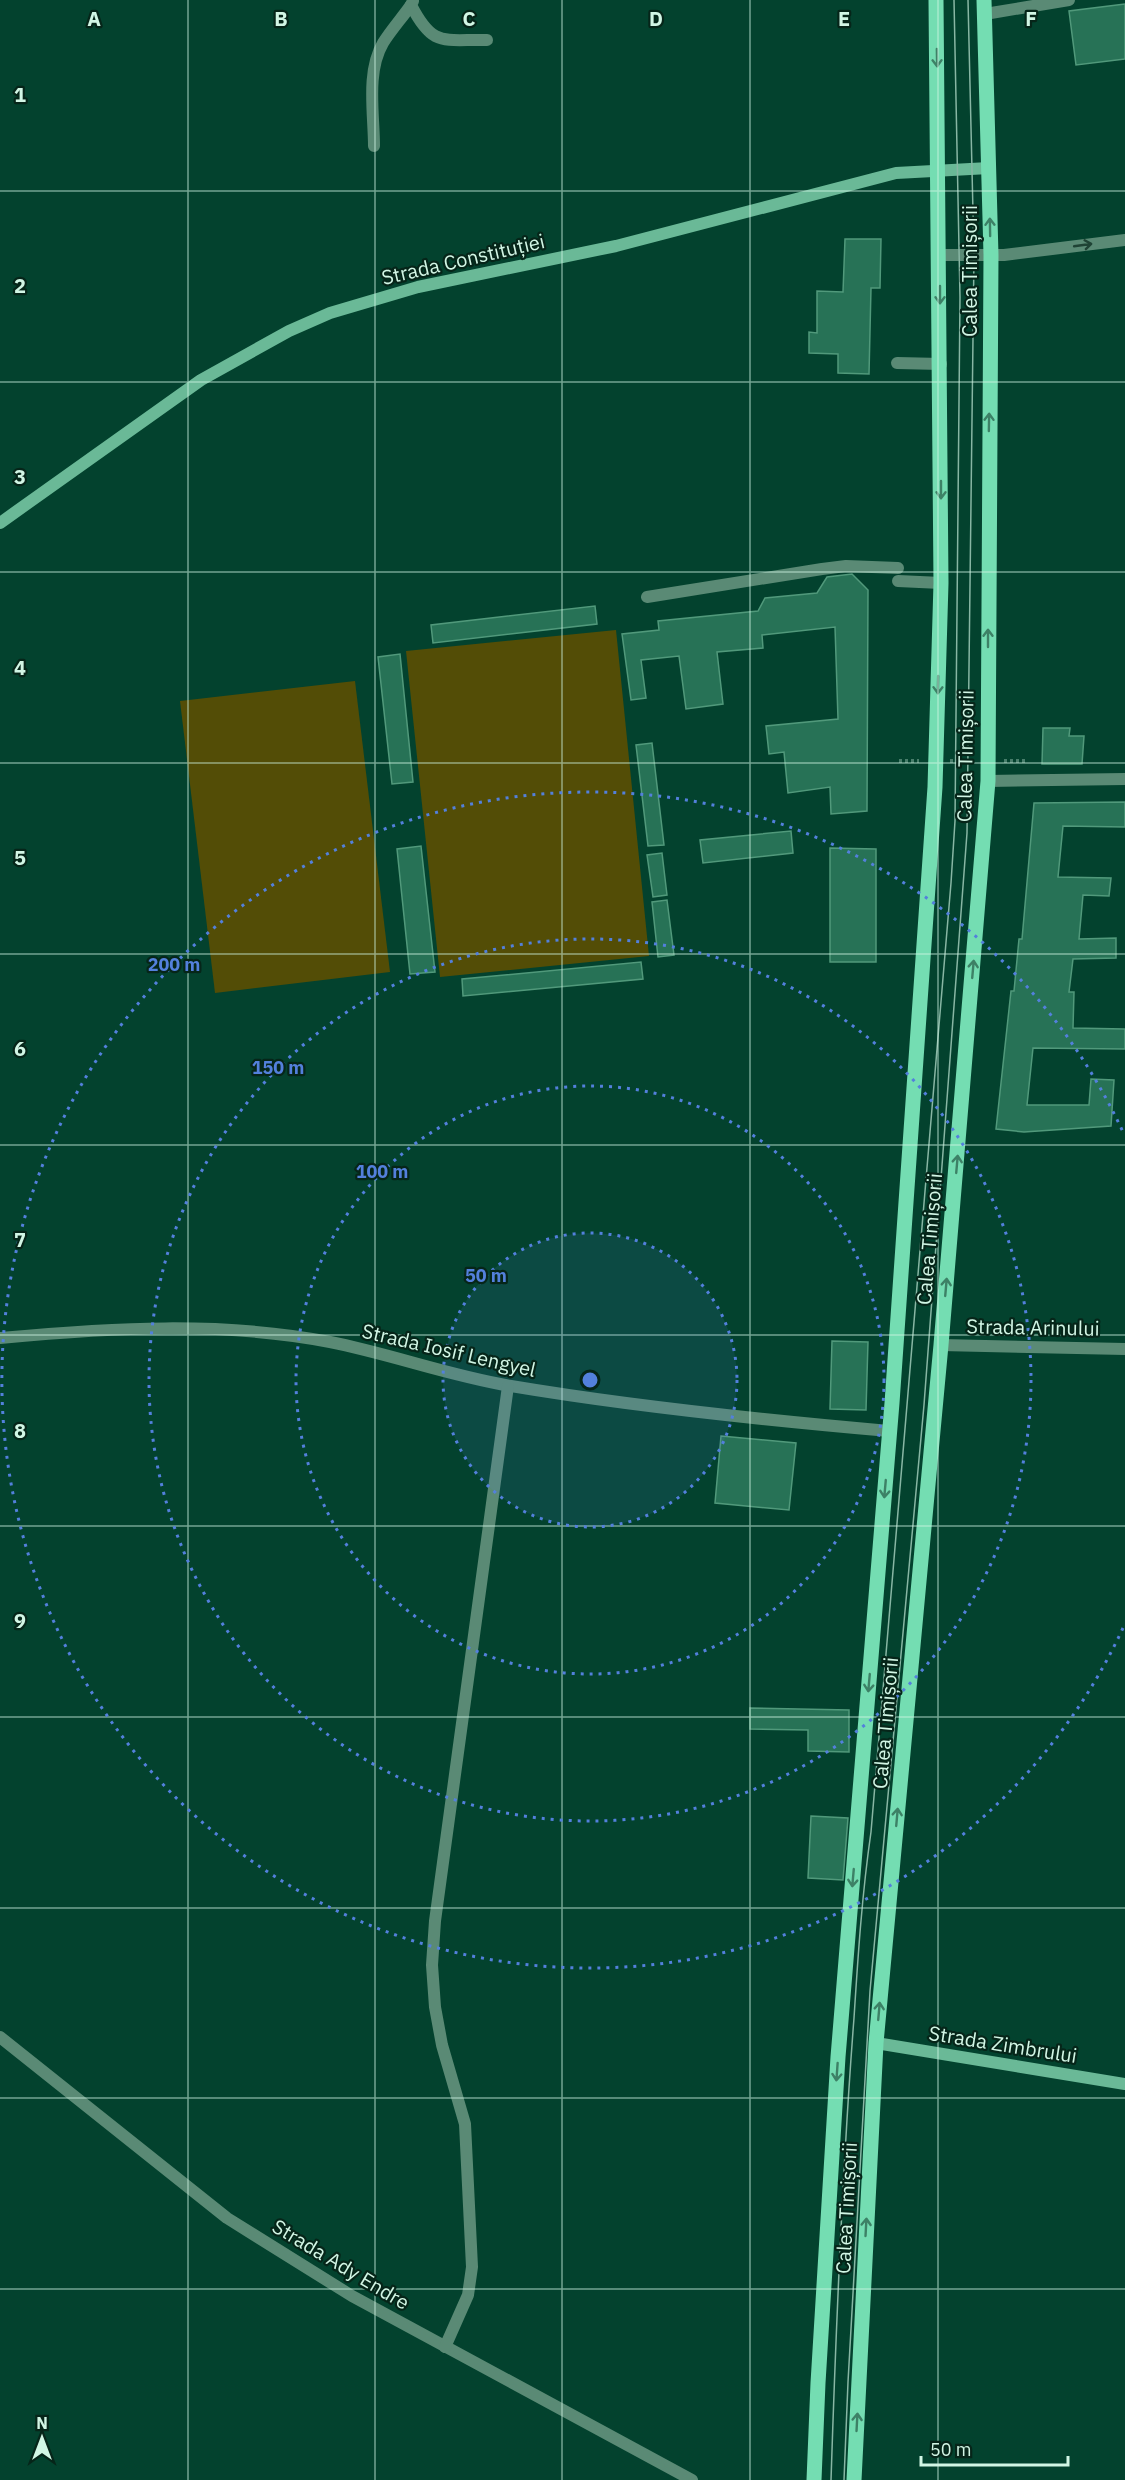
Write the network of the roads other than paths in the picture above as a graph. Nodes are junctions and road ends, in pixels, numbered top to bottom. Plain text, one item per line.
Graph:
1 (936, 0) edge
2 (1070, 0) edge
3 (412, 3) edge
4 (984, 7) edge
5 (487, 40) dead end
6 (374, 146) dead end
7 (989, 168) junction
8 (939, 170) junction
9 (1125, 240) edge
10 (940, 255) junction
11 (991, 255) junction
12 (897, 363) dead end
13 (941, 364) junction
14 (0, 523) edge
15 (898, 568) dead end
16 (898, 581) dead end
17 (941, 583) junction
18 (647, 597) dead end
19 (1125, 779) edge
20 (988, 781) junction
21 (0, 1338) edge
22 (941, 1345) junction
23 (1125, 1349) edge
24 (508, 1386) junction
25 (889, 1431) junction
26 (0, 2037) edge
27 (876, 2043) junction
28 (1125, 2084) edge
29 (445, 2347) junction
30 (692, 2480) edge
31 (814, 2480) edge
32 (854, 2480) edge

1 -> 8 main road, Calea Timișorii
2 - 4 street
3 - 5 street
3 - 6 street
4 - 7 main road, Calea Timișorii
7 - 8 street, Strada Constituției
11 -> 7 main road, Calea Timișorii
8 - 10 main road, Calea Timișorii
8 - 14 street, Strada Constituției
11 -> 9 street
10 - 11 street
10 -> 13 main road, Calea Timișorii
20 -> 11 main road, Calea Timișorii
12 - 13 street
13 -> 17 main road, Calea Timișorii
15 - 18 street
16 - 17 street
17 -> 25 main road, Calea Timișorii
19 - 20 street
22 -> 20 main road, Calea Timișorii
21 - 24 street, Strada Iosif Lengyel
22 - 23 street, Strada Arinului
27 -> 22 main road, Calea Timișorii
24 - 25 street, Strada Iosif Lengyel
24 - 29 street
25 -> 31 main road, Calea Timișorii
26 - 29 street, Strada Ady Endre
27 - 28 street, Strada Zimbrului
32 -> 27 main road, Calea Timișorii
29 - 30 street, Strada Ady Endre

